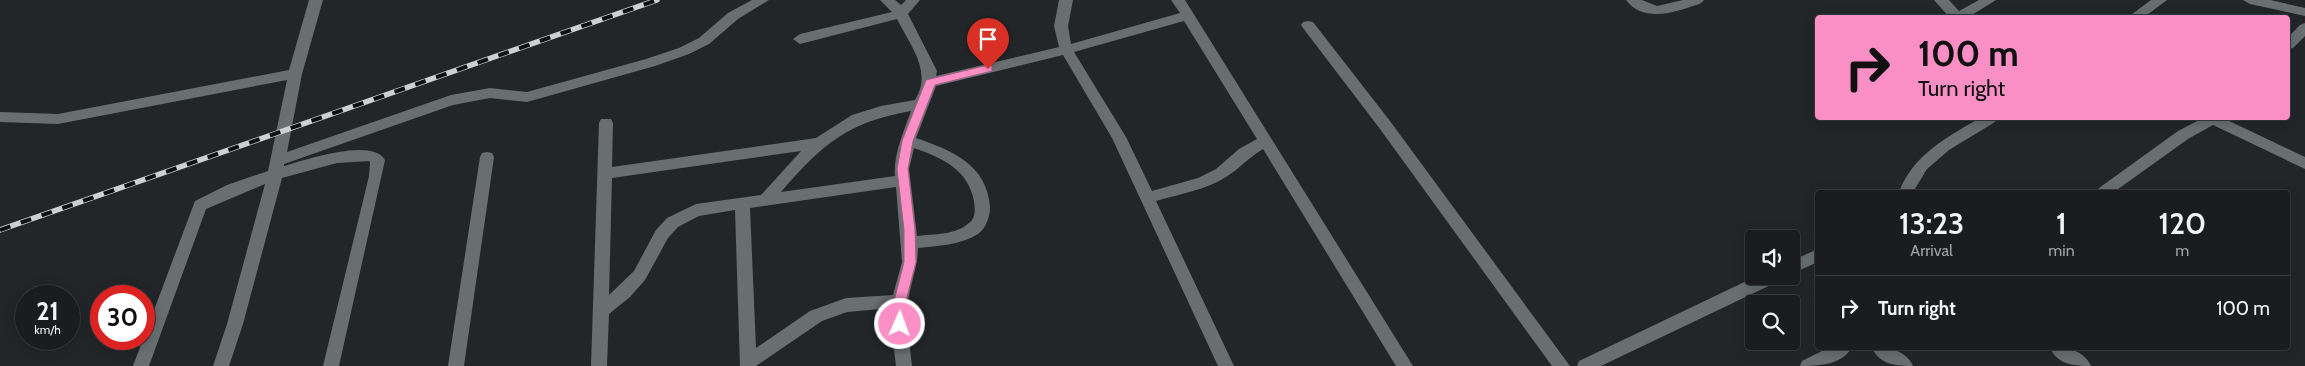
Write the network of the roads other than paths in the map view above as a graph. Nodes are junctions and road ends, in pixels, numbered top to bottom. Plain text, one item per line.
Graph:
1 (316, 0) edge
2 (759, 0) edge
3 (887, 0) edge
4 (913, 0) edge
5 (1066, 0) edge
6 (1178, 0) edge
7 (1633, 0) edge
8 (1697, 0) edge
9 (1941, 0) edge
10 (1989, 0) edge
11 (2160, 0) edge
12 (2250, 0) edge
13 (901, 12) junction
14 (2305, 12) edge
15 (1189, 15) junction
16 (1955, 15) edge
17 (1961, 15) edge
18 (2138, 15) edge
19 (1308, 25) dead end
20 (2305, 28) edge
21 (800, 39) dead end
22 (2290, 43) edge
23 (1066, 50) junction
24 (295, 74) junction
25 (930, 82) junction
26 (920, 104) junction
27 (0, 117) edge
28 (1987, 120) edge
29 (2209, 120) edge
30 (2217, 120) edge
31 (606, 123) dead end
32 (908, 141) junction
33 (1266, 141) junction
34 (817, 144) junction
35 (487, 157) dead end
36 (2305, 163) edge
37 (276, 168) junction
38 (604, 174) junction
39 (904, 180) junction
40 (1907, 190) edge
41 (2107, 190) edge
42 (1146, 198) junction
43 (765, 201) junction
44 (742, 204) junction
45 (910, 243) junction
46 (1815, 256) edge
47 (1800, 264) edge
48 (1754, 285) edge
49 (900, 301) junction
50 (602, 310) junction
51 (1838, 350) edge
52 (1883, 350) edge
53 (2061, 350) edge
54 (748, 364) edge
55 (141, 366) edge
56 (221, 366) edge
57 (331, 366) edge
58 (456, 366) edge
59 (599, 366) edge
60 (904, 366) edge
61 (1226, 366) edge
62 (1405, 366) edge
63 (1562, 366) edge
64 (1585, 366) edge
65 (1808, 366) edge
66 (1905, 366) edge
67 (2083, 366) edge

1 - 24 street
2 - 37 street
3 - 13 street
4 - 13 street
5 - 23 street
6 - 15 street
7 - 8 street
9 - 16 street
10 - 17 street
11 - 18 street
12 - 14 street
13 - 21 street
13 - 25 street
15 - 23 street
15 - 33 street
19 - 63 street
20 - 22 street
23 - 25 street
23 - 42 street
24 - 27 street
24 - 37 street
25 - 26 street
26 - 32 street
26 - 34 street
28 - 40 street
29 - 41 street
30 - 36 street
31 - 38 street
32 - 39 street
32 - 45 street
33 - 42 street
33 - 62 street
34 - 38 street
34 - 43 street
35 - 58 street
37 - 55 street
37 - 56 street
37 - 57 street
38 - 50 street
39 - 43 street
39 - 45 street
42 - 61 street
43 - 44 street
44 - 50 street
44 - 54 street
45 - 49 street
46 - 47 street
48 - 64 street
49 - 54 street
49 - 60 street
50 - 59 street
51 - 65 street
52 - 66 street
53 - 67 street

